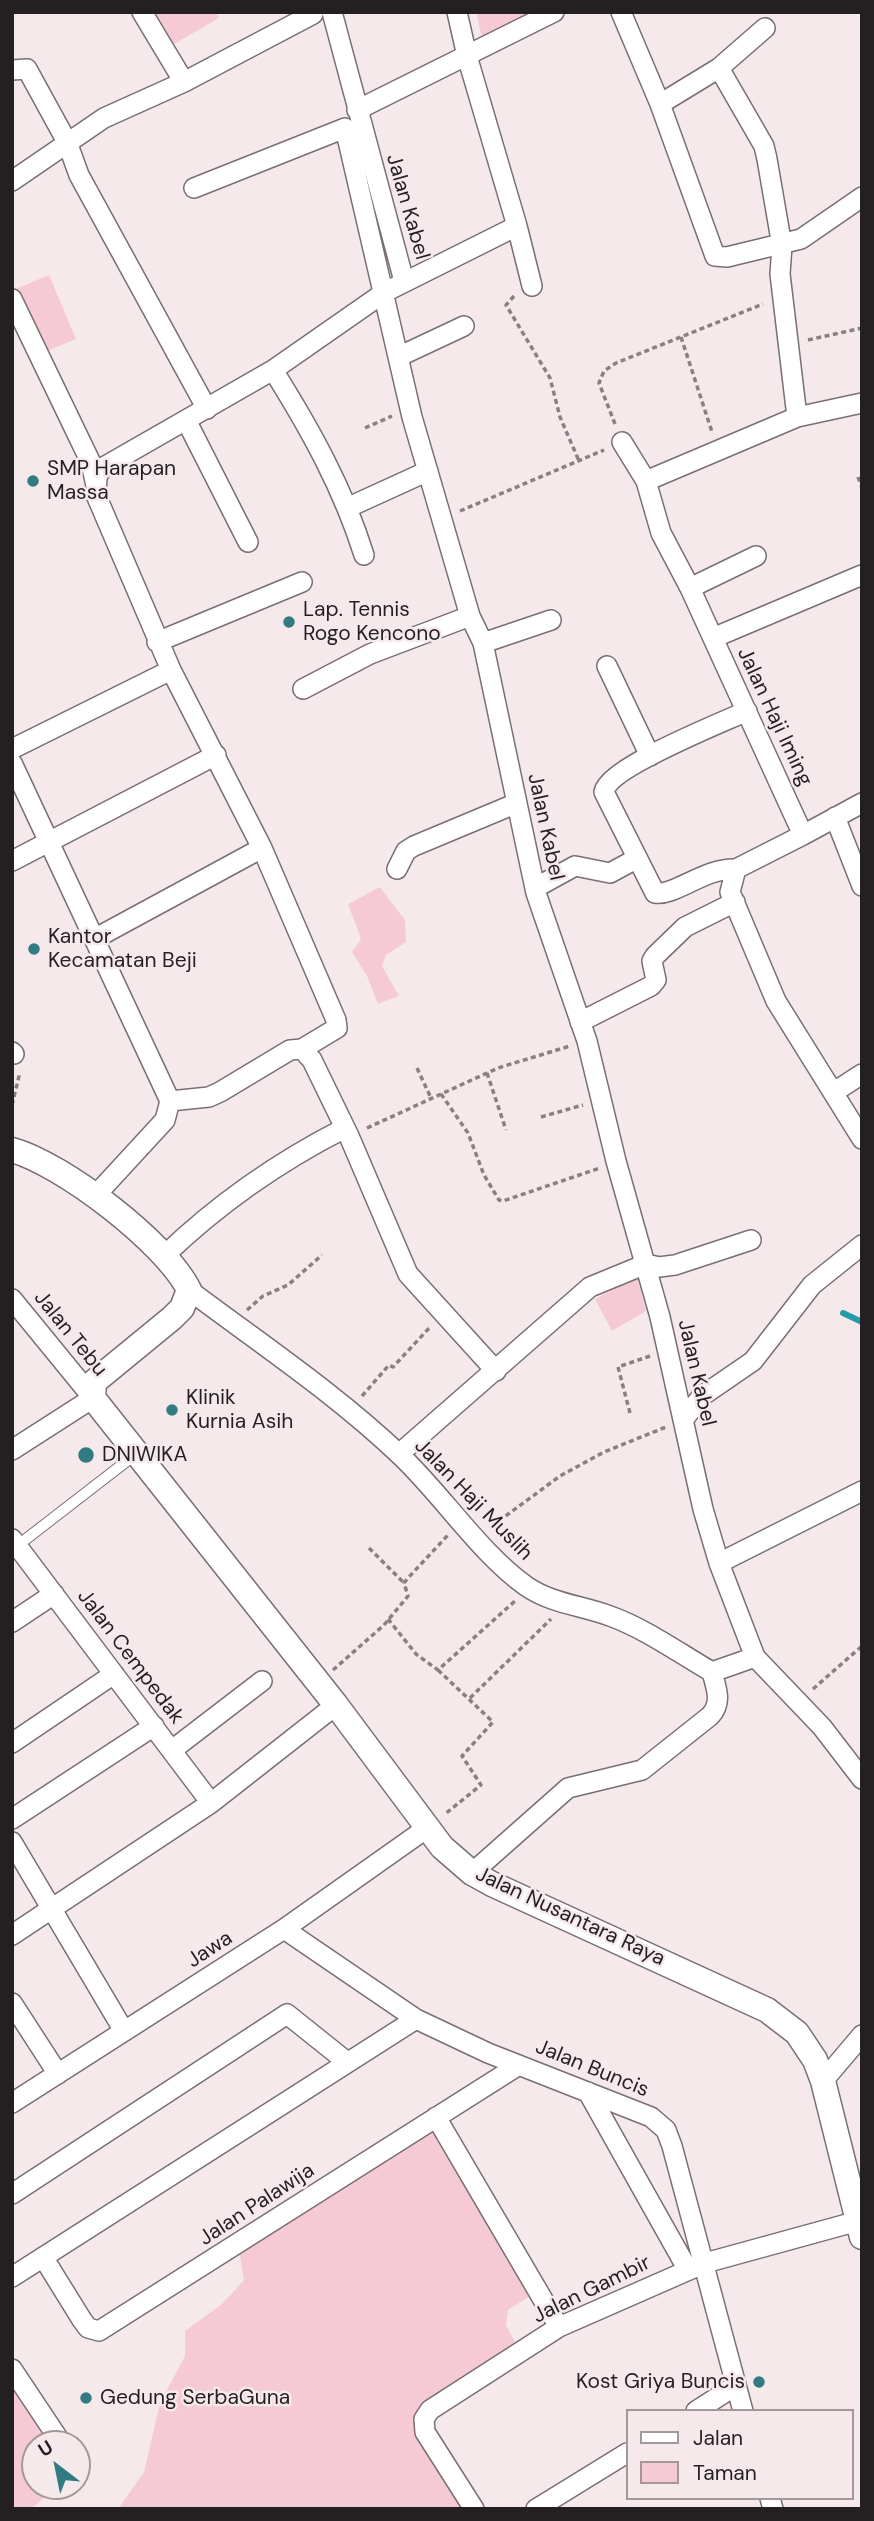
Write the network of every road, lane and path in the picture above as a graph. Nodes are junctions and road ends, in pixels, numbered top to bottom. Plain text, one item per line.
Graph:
1 (142, 12) edge
2 (457, 12) edge
3 (554, 12) edge
4 (621, 12) edge
5 (322, 13) edge
6 (765, 29) dead end
7 (467, 56) junction
8 (719, 68) junction
9 (12, 70) edge
10 (184, 82) junction
11 (660, 104) junction
12 (357, 110) junction
13 (67, 142) junction
14 (12, 181) edge
15 (194, 188) dead end
16 (862, 197) edge
17 (517, 226) junction
18 (782, 246) junction
19 (404, 281) junction
20 (531, 286) joint
21 (385, 292) junction
22 (782, 296) junction
23 (12, 299) edge
24 (464, 326) dead end
25 (862, 328) edge
26 (681, 337) junction
27 (788, 343) junction
28 (398, 357) junction
29 (273, 370) junction
30 (862, 403) edge
31 (410, 408) junction
32 (208, 410) junction
33 (797, 417) junction
34 (186, 421) junction
35 (365, 428) dead end
36 (622, 442) junction
37 (719, 450) junction
38 (579, 461) junction
39 (428, 471) junction
40 (858, 477) dead end
41 (646, 481) junction
42 (96, 486) junction
43 (862, 488) edge
44 (349, 508) junction
45 (442, 519) junction
46 (248, 542) dead end
47 (364, 555) dead end
48 (756, 556) dead end
49 (862, 575) edge
50 (302, 582) dead end
51 (690, 587) junction
52 (470, 616) junction
53 (551, 620) dead end
54 (713, 638) junction
55 (157, 642) junction
56 (483, 643) junction
57 (607, 666) dead end
58 (171, 670) junction
59 (303, 689) dead end
60 (747, 711) junction
61 (12, 749) edge
62 (216, 755) junction
63 (650, 756) junction
64 (12, 763) edge
65 (517, 803) junction
66 (862, 803) edge
67 (835, 817) junction
68 (803, 835) junction
69 (49, 842) junction
70 (262, 848) junction
71 (636, 859) junction
72 (12, 861) edge
73 (397, 869) dead end
74 (736, 869) junction
75 (862, 886) edge
76 (535, 888) junction
77 (734, 902) junction
78 (96, 938) junction
79 (580, 1022) junction
80 (587, 1041) junction
81 (302, 1049) junction
82 (13, 1053) edge
83 (417, 1068) dead end
84 (487, 1073) junction
85 (862, 1074) edge
86 (834, 1092) junction
87 (441, 1094) junction
88 (431, 1098) junction
89 (601, 1100) junction
90 (170, 1101) junction
91 (12, 1105) edge
92 (541, 1117) dead end
93 (506, 1130) dead end
94 (347, 1132) junction
95 (862, 1139) edge
96 (12, 1150) edge
97 (616, 1163) junction
98 (95, 1196) junction
99 (751, 1240) dead end
100 (862, 1245) edge
101 (322, 1255) dead end
102 (164, 1256) junction
103 (646, 1264) junction
104 (189, 1290) junction
105 (12, 1299) edge
106 (443, 1314) junction
107 (233, 1323) junction
108 (667, 1351) junction
109 (496, 1371) junction
110 (92, 1393) junction
111 (348, 1410) junction
112 (630, 1413) dead end
113 (683, 1420) junction
114 (12, 1450) edge
115 (137, 1453) junction
116 (398, 1454) junction
117 (862, 1491) edge
118 (462, 1521) junction
119 (476, 1538) junction
120 (15, 1543) edge
121 (369, 1548) dead end
122 (719, 1563) junction
123 (404, 1583) junction
124 (529, 1588) junction
125 (54, 1594) junction
126 (564, 1604) junction
127 (388, 1619) junction
128 (12, 1622) edge
129 (862, 1646) edge
130 (755, 1657) junction
131 (438, 1670) junction
132 (712, 1672) junction
133 (114, 1674) junction
134 (262, 1681) dead end
135 (318, 1682) junction
136 (470, 1698) junction
137 (798, 1702) junction
138 (337, 1705) junction
139 (154, 1726) junction
140 (12, 1743) edge
141 (172, 1751) junction
142 (862, 1779) edge
143 (211, 1803) junction
144 (12, 1819) edge
145 (427, 1828) junction
146 (12, 1842) edge
147 (472, 1873) junction
148 (52, 1910) junction
149 (284, 1929) junction
150 (12, 1935) edge
151 (12, 2003) edge
152 (416, 2019) junction
153 (124, 2031) junction
154 (862, 2035) edge
155 (347, 2062) junction
156 (519, 2065) junction
157 (58, 2074) junction
158 (823, 2081) junction
159 (588, 2092) junction
160 (12, 2103) edge
161 (436, 2117) junction
162 (12, 2194) edge
163 (860, 2229) edge
164 (43, 2257) junction
165 (696, 2267) junction
166 (13, 2276) edge
167 (559, 2327) junction
168 (12, 2369) edge
169 (735, 2386) junction
170 (699, 2409) edge
171 (742, 2409) edge
172 (53, 2430) edge
173 (626, 2454) edge
174 (474, 2509) edge
175 (537, 2509) edge

1 - 10 street
2 - 7 street
3 - 7 street
4 - 11 street
5 - 10 street
5 - 12 street, Jalan Kabel
6 - 8 street
7 - 12 street
7 - 17 street
8 - 11 street
8 - 18 street
9 - 13 street
10 - 13 street
11 - 18 street
12 - 19 street, Jalan Kabel
13 - 14 street
13 - 32 street
15 - 21 street
16 - 18 street
17 - 19 street
17 - 20 street
18 - 22 street
19 - 21 street, Jalan Kabel
20 - 38 path
21 - 28 street, Jalan Kabel
21 - 29 street
22 - 26 path
22 - 27 street
23 - 42 street
24 - 28 street
25 - 27 path
26 - 36 path
26 - 37 path
27 - 33 street
28 - 31 street, Jalan Kabel
29 - 32 street
29 - 44 street
30 - 33 street
31 - 35 path
31 - 39 street, Jalan Kabel
32 - 34 street
33 - 37 street
34 - 42 street
34 - 46 street
36 - 38 path
36 - 41 street, Jalan Haji Iming
37 - 41 street
38 - 45 path
39 - 44 street
39 - 45 street, Jalan Kabel
40 - 43 path
41 - 51 street, Jalan Haji Iming
42 - 55 street
44 - 47 street
45 - 52 street, Jalan Kabel
48 - 51 street
49 - 54 street
50 - 55 street
51 - 54 street, Jalan Haji Iming
52 - 56 street, Jalan Kabel
52 - 59 street
53 - 56 street
54 - 60 street, Jalan Haji Iming
55 - 58 street
56 - 65 street, Jalan Kabel
57 - 63 street
58 - 61 street
58 - 62 street
60 - 63 street
60 - 68 street, Jalan Haji Iming
62 - 69 street
62 - 70 street
63 - 71 street
64 - 69 street
65 - 73 street
65 - 76 street, Jalan Kabel
66 - 67 street
67 - 68 street
67 - 75 street
68 - 74 street
69 - 72 street
69 - 78 street
70 - 78 street
70 - 81 street
71 - 74 street
71 - 76 street
74 - 77 street
76 - 79 street, Jalan Kabel
77 - 79 street
77 - 86 street
78 - 90 street
79 - 80 street, Jalan Kabel
80 - 84 path
80 - 89 street, Jalan Kabel
81 - 90 street
81 - 94 street
82 - 91 path
83 - 88 path
84 - 87 path
84 - 93 path
85 - 86 street
86 - 95 street
87 - 88 path
87 - 97 path
88 - 94 path
89 - 92 path
89 - 97 street, Jalan Kabel
90 - 98 street
94 - 102 street
94 - 106 street
96 - 98 street
97 - 103 street, Jalan Kabel
98 - 102 street
99 - 103 street
100 - 113 street
101 - 107 path
102 - 104 street
103 - 108 street, Jalan Kabel
103 - 109 street
104 - 107 street, Jalan Haji Muslih
104 - 110 street
105 - 110 street, Jalan Tebu
106 - 109 street
106 - 111 path
107 - 111 street, Jalan Haji Muslih
108 - 112 path
108 - 113 street, Jalan Kabel
109 - 116 street
110 - 114 street
110 - 115 street, Jalan Nusantara Raya
111 - 116 street, Jalan Haji Muslih
113 - 119 path
113 - 122 street, Jalan Kabel
115 - 120 lane
115 - 135 street, Jalan Nusantara Raya
116 - 118 street, Jalan Haji Muslih
117 - 122 street
118 - 119 street, Jalan Haji Muslih
118 - 123 path
119 - 124 street, Jalan Haji Muslih
120 - 125 street, Jalan Cempedak
121 - 123 path
122 - 130 street, Jalan Kabel
123 - 127 path
124 - 126 street, Jalan Haji Muslih
124 - 131 path
125 - 128 street
125 - 133 street, Jalan Cempedak
126 - 132 street, Jalan Haji Muslih
126 - 136 path
127 - 131 path
127 - 135 path
129 - 137 path
130 - 132 street
130 - 137 street
131 - 136 path
132 - 147 street
133 - 139 street, Jalan Cempedak
133 - 140 street
134 - 141 street
135 - 138 street, Jalan Nusantara Raya
136 - 145 path
137 - 142 street
138 - 143 street
138 - 145 street, Jalan Nusantara Raya
139 - 141 street, Jalan Cempedak
139 - 144 street
141 - 143 street, Jalan Cempedak
143 - 148 street
145 - 147 street, Jalan Nusantara Raya
145 - 149 street, Jawa
146 - 148 street
147 - 158 street, Jalan Nusantara Raya
148 - 150 street
148 - 153 street
149 - 152 street, Jalan Buncis
149 - 153 street, Jawa
151 - 157 street
152 - 155 street
152 - 156 street, Jalan Buncis
153 - 157 street, Jawa
154 - 158 street
155 - 162 street
155 - 164 street
156 - 159 street, Jalan Buncis
156 - 161 street, Jalan Palawija
157 - 160 street, Jawa
158 - 163 street, Jalan Nusantara Raya
159 - 165 street
159 - 165 street, Jalan Buncis
161 - 164 street, Jalan Palawija
161 - 167 street
163 - 165 street, Jalan Gambir
164 - 166 street
165 - 167 street, Jalan Gambir
165 - 169 street, Jalan Buncis
167 - 174 street, Jalan Gambir
168 - 172 street
169 - 170 street
169 - 171 street, Jalan Buncis
173 - 175 street

